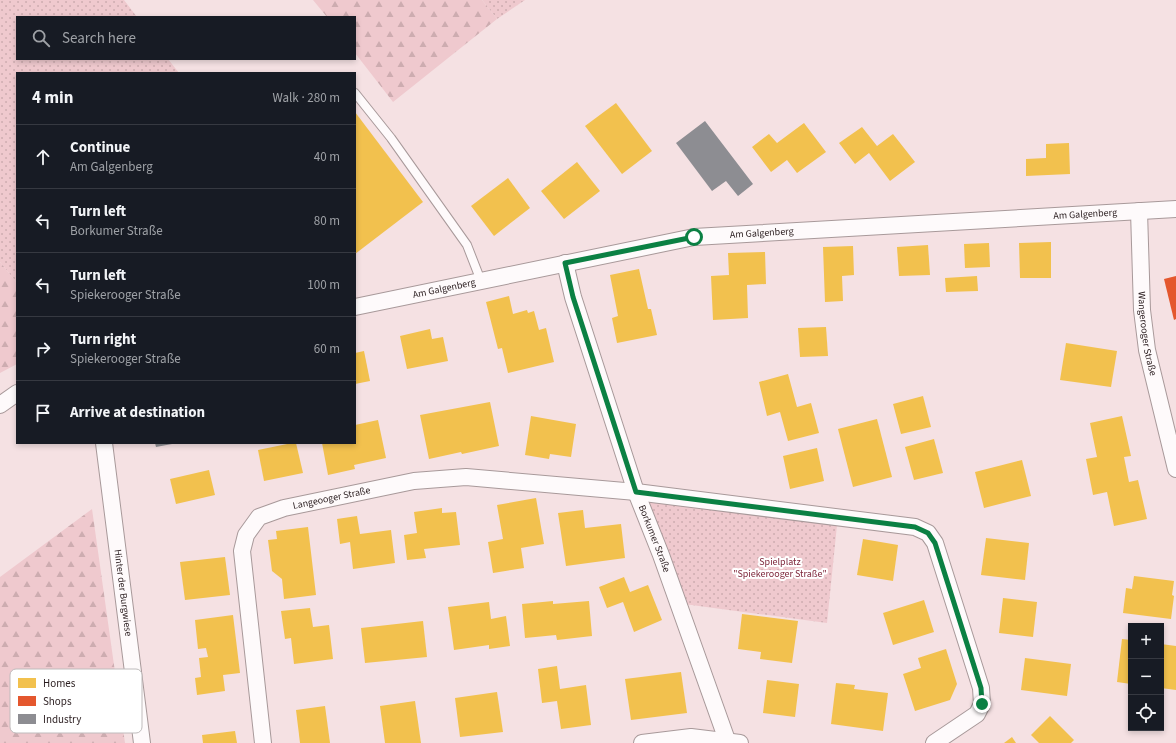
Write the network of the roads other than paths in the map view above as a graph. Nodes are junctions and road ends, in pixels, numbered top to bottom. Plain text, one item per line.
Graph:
1 (356, 94) edge
2 (1176, 209) edge
3 (1139, 211) junction
4 (565, 263) junction
5 (481, 281) junction
6 (356, 307) edge
7 (16, 394) edge
8 (0, 405) edge
9 (104, 444) edge
10 (1175, 459) edge
11 (636, 492) junction
12 (133, 669) edge
13 (141, 733) edge
14 (142, 743) edge
15 (263, 743) edge
16 (642, 743) edge
17 (732, 743) edge
18 (934, 743) edge

1 - 5 lane
2 - 3 street, Am Galgenberg
3 - 4 street, Am Galgenberg
3 - 10 street, Wangerooger Straße
4 - 5 street, Am Galgenberg
4 - 11 street, Borkumer Straße
5 - 6 street, Am Galgenberg
7 - 8 street
9 - 12 street, Hinter der Burgwiese
11 - 15 street, Langeooger Straße
11 - 17 street, Borkumer Straße
11 - 18 street, Langeooger Straße
13 - 14 street, Hinter der Burgwiese
16 - 17 street

